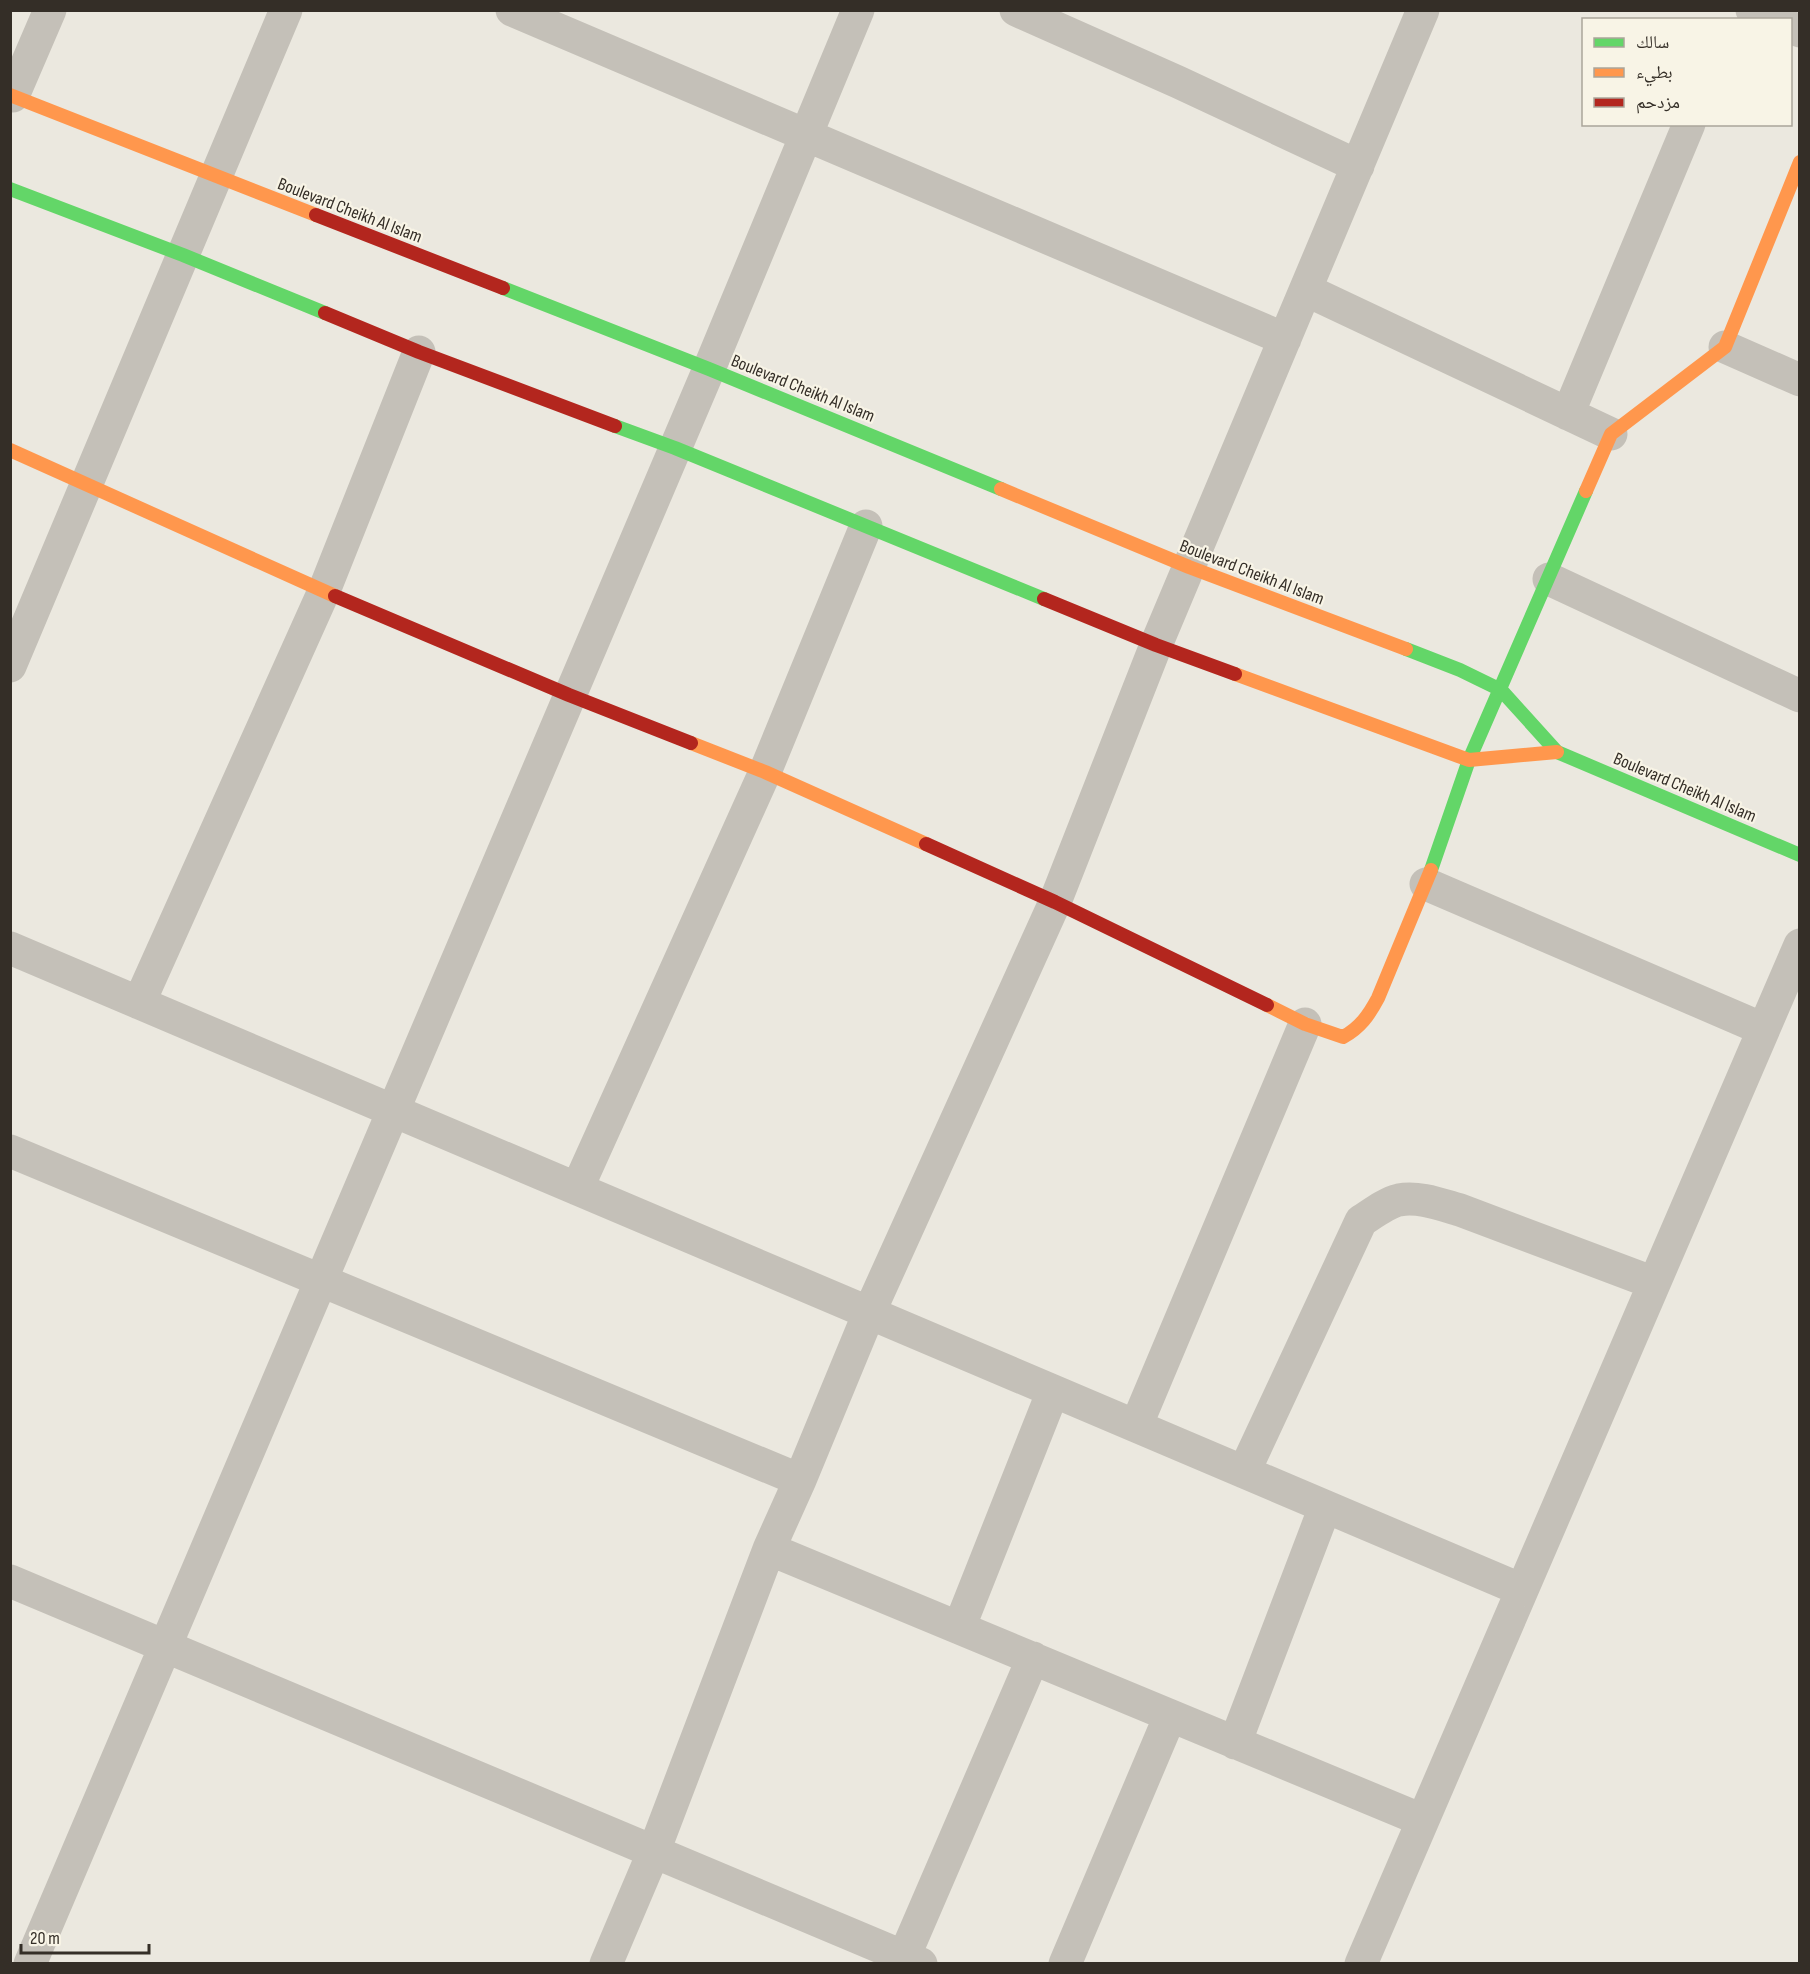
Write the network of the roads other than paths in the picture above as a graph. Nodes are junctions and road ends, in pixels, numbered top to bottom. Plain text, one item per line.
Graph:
1 (50, 10) edge
2 (286, 10) edge
3 (512, 10) edge
4 (858, 10) edge
5 (1016, 10) edge
6 (1423, 10) edge
7 (1752, 10) edge
8 (1769, 18) edge
9 (1070, 21) edge
10 (12, 96) edge
11 (1688, 126) edge
12 (806, 136) junction
13 (1800, 162) edge
14 (1358, 166) junction
15 (216, 177) junction
16 (10, 189) edge
17 (183, 255) junction
18 (1306, 290) junction
19 (1285, 339) junction
20 (1725, 347) junction
21 (419, 352) junction
22 (709, 369) junction
23 (1800, 380) edge
24 (1568, 414) junction
25 (1611, 434) junction
26 (675, 448) junction
27 (10, 450) edge
28 (86, 485) junction
29 (866, 526) junction
30 (1189, 567) junction
31 (1549, 579) junction
32 (324, 591) junction
33 (1156, 645) junction
34 (10, 666) edge
35 (1501, 690) junction
36 (569, 695) junction
37 (1800, 696) edge
38 (1557, 752) junction
39 (1469, 760) junction
40 (765, 772) junction
41 (1800, 855) edge
42 (1426, 884) junction
43 (1055, 902) junction
44 (1800, 945) edge
45 (10, 948) edge
46 (139, 1003) junction
47 (1305, 1024) junction
48 (1763, 1029) junction
49 (393, 1111) junction
50 (10, 1151) edge
51 (577, 1189) junction
52 (322, 1279) junction
53 (1654, 1283) junction
54 (869, 1313) junction
55 (1053, 1391) junction
56 (1136, 1426) junction
57 (1244, 1473) junction
58 (800, 1480) junction
59 (1325, 1507) junction
60 (770, 1549) junction
61 (10, 1581) edge
62 (1522, 1590) junction
63 (959, 1628) junction
64 (165, 1646) junction
65 (1033, 1658) junction
66 (1170, 1716) junction
67 (1235, 1743) junction
68 (1422, 1821) junction
69 (654, 1851) junction
70 (909, 1961) edge
71 (30, 1964) edge
72 (606, 1964) edge
73 (1065, 1964) edge
74 (1361, 1964) edge

1 - 10 street
2 - 15 street
3 - 12 street
4 - 12 street
5 - 9 street
6 - 14 street
7 - 8 street
9 - 14 street
10 - 15 street, Boulevard Cheikh Al Islam
11 - 24 street
12 - 19 street
12 - 22 street
13 - 20 street
14 - 18 street
15 - 17 street
15 - 22 street, Boulevard Cheikh Al Islam
16 - 17 street, Boulevard Cheikh Al Islam
17 - 21 street, Boulevard Cheikh Al Islam
17 - 28 street
18 - 19 street
18 - 24 street
19 - 30 street
20 - 23 street
20 - 25 street
21 - 26 street, Boulevard Cheikh Al Islam
21 - 32 street
22 - 26 street
22 - 30 street, Boulevard Cheikh Al Islam
24 - 25 street
25 - 31 street
26 - 29 street, Boulevard Cheikh Al Islam
26 - 36 street
27 - 28 street
28 - 32 street
28 - 34 street
29 - 33 street, Boulevard Cheikh Al Islam
29 - 40 street
30 - 33 street
30 - 35 street, Boulevard Cheikh Al Islam
31 - 35 street
31 - 37 street
32 - 36 street
32 - 46 street
33 - 39 street, Boulevard Cheikh Al Islam
33 - 43 street
35 - 38 street, Boulevard Cheikh Al Islam
35 - 39 street
36 - 40 street
36 - 49 street
38 - 39 street, Boulevard Cheikh Al Islam
38 - 41 street, Boulevard Cheikh Al Islam
39 - 42 street
40 - 43 street
40 - 51 street
42 - 47 street
42 - 48 street
43 - 47 street
43 - 54 street
44 - 48 street
45 - 46 street
46 - 49 street
47 - 56 street
48 - 53 street
49 - 51 street
49 - 52 street
50 - 52 street
51 - 54 street
52 - 58 street
52 - 64 street
53 - 57 street
53 - 62 street
54 - 55 street
54 - 58 street
55 - 56 street
55 - 63 street
56 - 57 street
57 - 59 street
58 - 60 street
59 - 62 street
59 - 67 street
60 - 63 street
60 - 69 street
61 - 64 street
62 - 68 street
63 - 65 street
64 - 69 street
64 - 71 street
65 - 66 street
65 - 70 street
66 - 67 street
66 - 73 street
67 - 68 street
68 - 74 street
69 - 70 street
69 - 72 street

